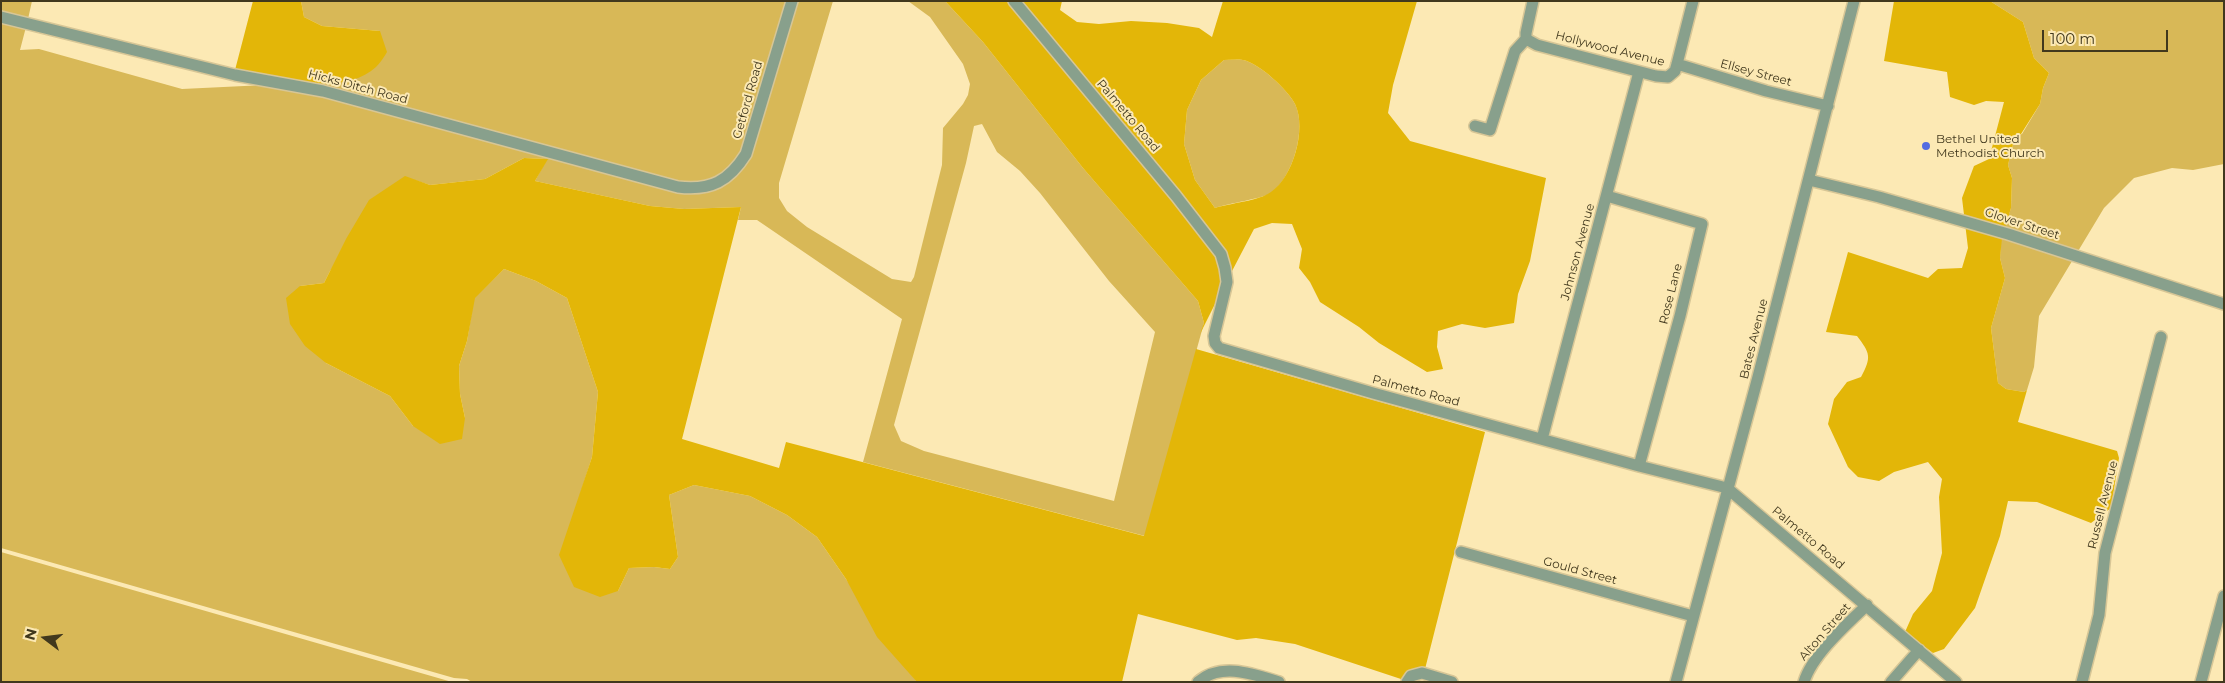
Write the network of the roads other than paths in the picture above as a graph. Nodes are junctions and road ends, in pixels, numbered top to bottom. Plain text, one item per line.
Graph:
1 (792, 1) edge
2 (1014, 1) edge
3 (1532, 1) edge
4 (1692, 1) edge
5 (1854, 1) edge
6 (1, 16) edge
7 (1526, 39) junction
8 (1677, 64) junction
9 (1639, 72) junction
10 (1828, 106) junction
11 (1475, 126) dead end
12 (1809, 180) junction
13 (705, 187) joint
14 (1607, 196) junction
15 (2224, 304) edge
16 (2161, 337) dead end
17 (1542, 439) junction
18 (1639, 466) junction
19 (1728, 488) junction
20 (1461, 552) dead end
21 (2224, 596) edge
22 (1867, 605) junction
23 (1693, 616) junction
24 (1919, 650) junction
25 (1805, 680) edge
26 (1198, 682) edge
27 (1279, 682) edge
28 (1407, 682) edge
29 (1452, 682) edge
30 (1676, 682) edge
31 (1891, 682) edge
32 (1956, 682) edge
33 (2082, 682) edge
34 (2201, 682) edge

1 - 13 street, Getford Road
2 - 17 street, Palmetto Road
3 - 7 street
4 - 8 street, Hollywood Avenue
5 - 10 street, Bates Avenue
6 - 13 street, Hicks Ditch Road
7 - 9 street, Hollywood Avenue
7 - 11 street
8 - 9 street, Hollywood Avenue
8 - 10 street, Ellsey Street
9 - 14 street, Johnson Avenue
10 - 12 street, Bates Avenue
12 - 15 street, Glover Street
12 - 19 street, Bates Avenue
14 - 17 street, Johnson Avenue
14 - 18 street, Rose Lane
16 - 33 street, Russell Avenue
17 - 18 street, Palmetto Road
18 - 19 street, Palmetto Road
19 - 22 street, Palmetto Road
19 - 23 street, Bates Avenue
20 - 23 street, Gould Street
21 - 34 street
22 - 24 street, Palmetto Road
22 - 25 street, Alton Street
23 - 30 street, Bates Avenue
24 - 31 street
24 - 32 street, Palmetto Road
26 - 27 street
28 - 29 street

